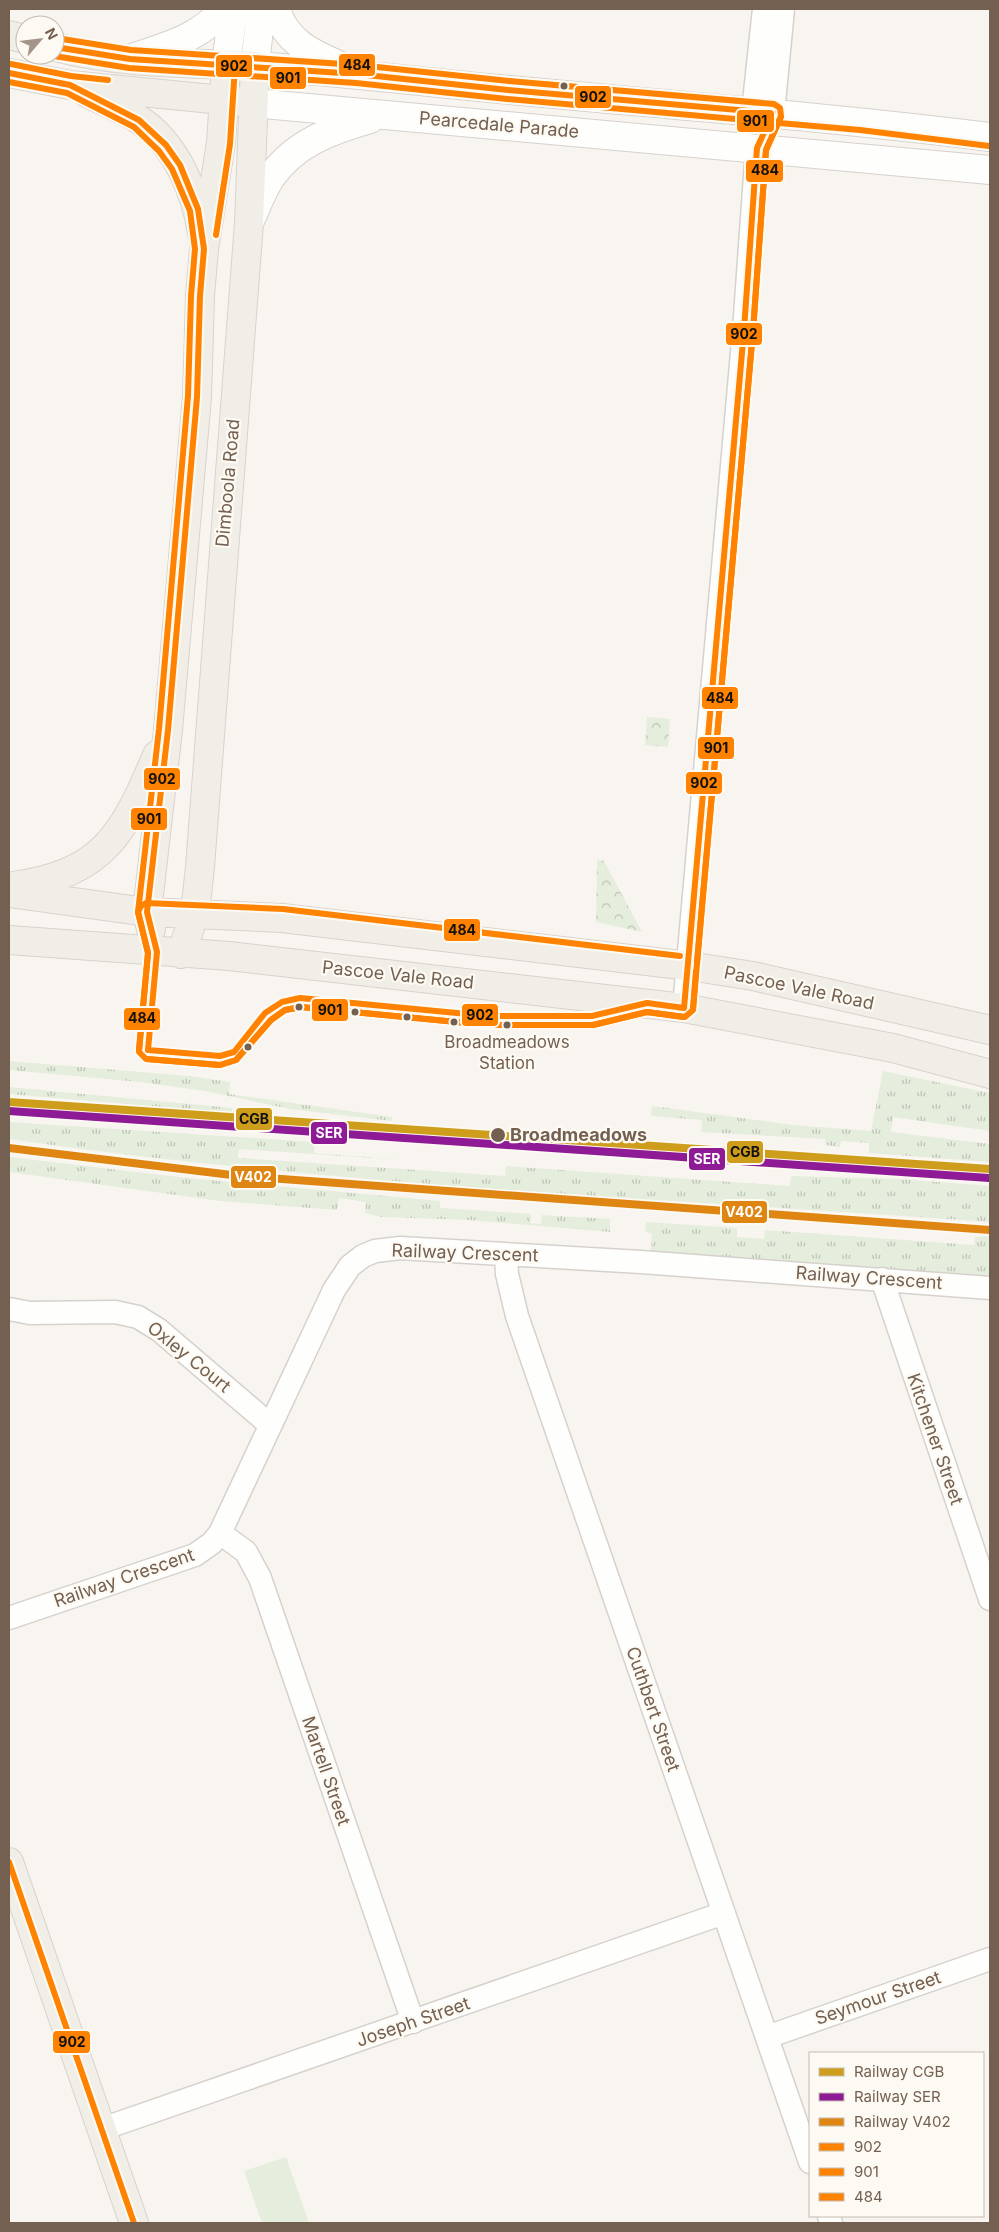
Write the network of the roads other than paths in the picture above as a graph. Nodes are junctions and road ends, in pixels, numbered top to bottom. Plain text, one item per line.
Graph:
1 (223, 9) edge
2 (233, 9) edge
3 (261, 9) edge
4 (276, 9) edge
5 (764, 9) edge
6 (783, 9) edge
7 (65, 49) edge
8 (130, 59) junction
9 (226, 65) junction
10 (255, 66) junction
11 (9, 73) edge
12 (358, 74) junction
13 (70, 85) junction
14 (224, 102) junction
15 (253, 103) junction
16 (763, 112) junction
17 (386, 115) junction
18 (990, 137) edge
19 (757, 148) junction
20 (990, 170) edge
21 (249, 223) junction
22 (204, 249) junction
23 (168, 730) junction
24 (9, 886) edge
25 (9, 893) edge
26 (147, 912) junction
27 (195, 913) junction
28 (9, 940) edge
29 (169, 953) junction
30 (689, 966) junction
31 (684, 1008) junction
32 (990, 1030) edge
33 (990, 1074) edge
34 (506, 1254) junction
35 (882, 1279) junction
36 (990, 1288) edge
37 (9, 1309) edge
38 (269, 1424) junction
39 (220, 1533) junction
40 (990, 1599) edge
41 (9, 1618) edge
42 (9, 1862) edge
43 (724, 1913) junction
44 (990, 1959) edge
45 (413, 2022) junction
46 (767, 2037) junction
47 (102, 2129) junction
48 (809, 2159) edge
49 (134, 2223) edge

1 - 8 street
2 - 9 street
3 - 10 street, Dimboola Road
4 - 12 street
5 - 16 street
6 - 16 street
7 - 8 main road, Pearcedale Parade
8 - 9 main road, Pearcedale Parade
9 - 10 main road, Pearcedale Parade
9 - 14 main road
10 - 12 street, Pearcedale Parade
10 - 15 main road, Dimboola Road
11 - 13 main road, Pearcedale Parade
12 - 16 street, Pearcedale Parade
13 - 14 main road, Pearcedale Parade
13 - 22 main road
14 - 15 main road, Pearcedale Parade
14 - 22 main road
15 - 17 street, Pearcedale Parade
15 - 21 main road, Dimboola Road
16 - 18 street, Pearcedale Parade
16 - 19 street
17 - 19 street, Pearcedale Parade
17 - 21 street
19 - 20 street, Pearcedale Parade
19 - 30 street
21 - 27 main road, Dimboola Road
22 - 23 main road
23 - 24 main road
23 - 26 main road
25 - 26 main road, Pascoe Vale Road
26 - 27 main road, Pascoe Vale Road
26 - 29 main road
27 - 29 main road, Dimboola Road
27 - 30 main road, Pascoe Vale Road
28 - 29 main road, Pascoe Vale Road
29 - 31 main road, Pascoe Vale Road
30 - 31 street
30 - 32 main road, Pascoe Vale Road
31 - 33 main road, Pascoe Vale Road
34 - 35 street, Railway Crescent
34 - 38 street, Railway Crescent
34 - 43 street, Cuthbert Street
35 - 36 street, Railway Crescent
35 - 40 street, Kitchener Street
37 - 38 street, Oxley Court
38 - 39 street, Railway Crescent
39 - 41 street, Railway Crescent
39 - 45 street, Martell Street
42 - 47 main road
43 - 45 street, Joseph Street
43 - 46 street, Cuthbert Street
44 - 46 street, Seymour Street
45 - 47 street, Joseph Street
46 - 48 street, Cuthbert Street
47 - 49 main road

